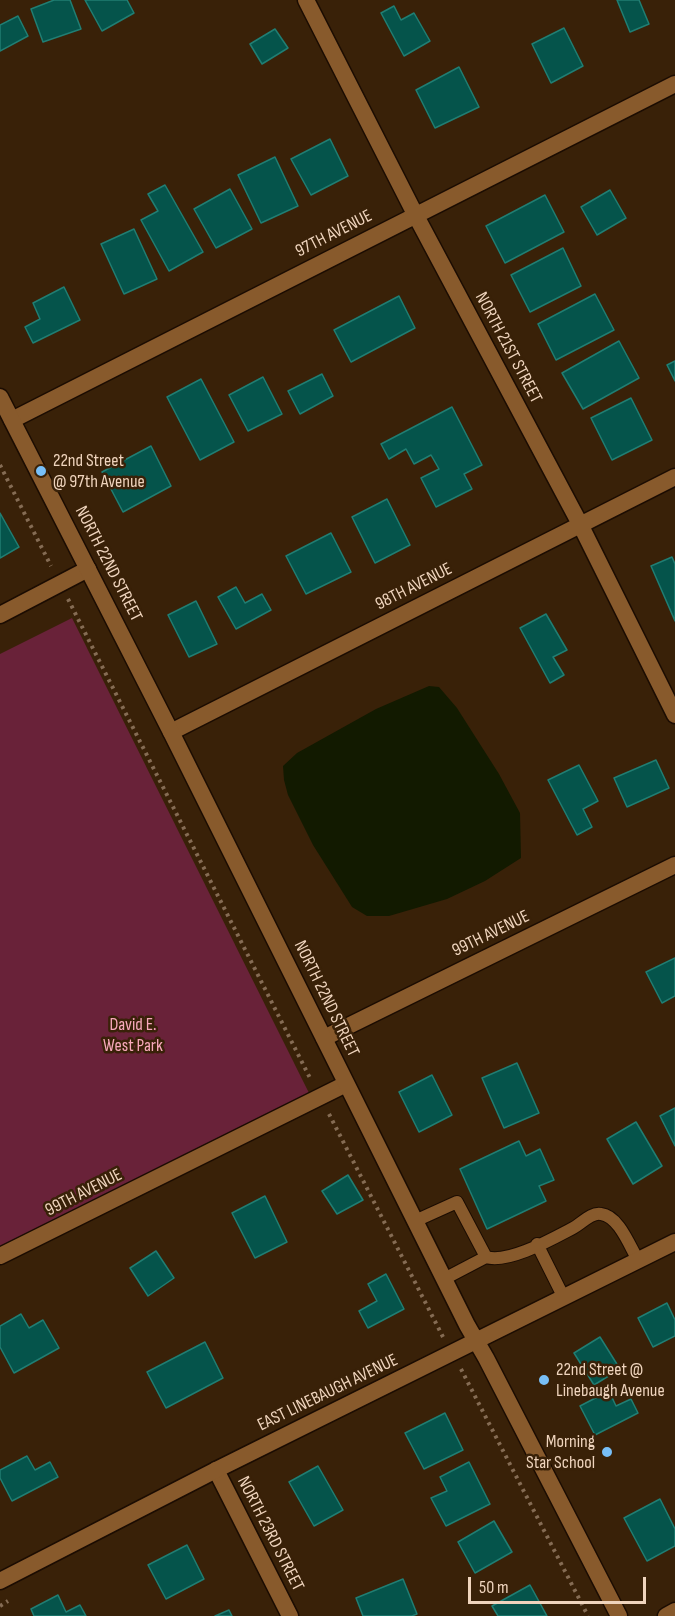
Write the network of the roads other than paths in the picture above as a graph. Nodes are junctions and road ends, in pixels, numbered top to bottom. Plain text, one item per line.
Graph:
1 (306, 0) edge
2 (675, 84) edge
3 (415, 214) junction
4 (0, 397) edge
5 (12, 420) junction
6 (675, 477) edge
7 (580, 524) junction
8 (88, 569) junction
9 (0, 615) edge
10 (675, 715) edge
11 (171, 732) junction
12 (675, 865) edge
13 (324, 1038) junction
14 (346, 1084) junction
15 (415, 1221) junction
16 (675, 1242) edge
17 (537, 1244) junction
18 (0, 1256) edge
19 (486, 1257) junction
20 (638, 1260) junction
21 (444, 1279) junction
22 (564, 1298) junction
23 (476, 1342) junction
24 (216, 1470) junction
25 (0, 1581) edge
26 (675, 1611) edge
27 (290, 1616) edge
28 (619, 1616) edge
29 (666, 1616) edge

1 - 3 street, NORTH 21ST STREET
2 - 3 street, 97TH AVENUE
3 - 5 street, 97TH AVENUE
3 - 7 street, NORTH 21ST STREET
4 - 5 street, NORTH 22ND STREET
5 - 8 street, NORTH 22ND STREET
6 - 7 street, 98TH AVENUE
7 - 10 street, NORTH 21ST STREET
7 - 11 street, 98TH AVENUE
8 - 9 street
8 - 11 street, NORTH 22ND STREET
11 - 13 street, NORTH 22ND STREET
12 - 13 street, 99TH AVENUE
13 - 14 street, NORTH 22ND STREET
14 - 15 street, NORTH 22ND STREET
14 - 18 street, 99TH AVENUE
15 - 19 lane
15 - 21 street, NORTH 22ND STREET
16 - 20 street, EAST LINEBAUGH AVENUE
17 - 19 lane
17 - 20 lane
17 - 22 lane
19 - 21 lane
20 - 22 street, EAST LINEBAUGH AVENUE
21 - 23 street, NORTH 22ND STREET
22 - 23 street, EAST LINEBAUGH AVENUE
23 - 24 street, EAST LINEBAUGH AVENUE
23 - 28 street, NORTH 22ND STREET
24 - 25 street, EAST LINEBAUGH AVENUE
24 - 27 street, NORTH 23RD STREET
26 - 29 street

